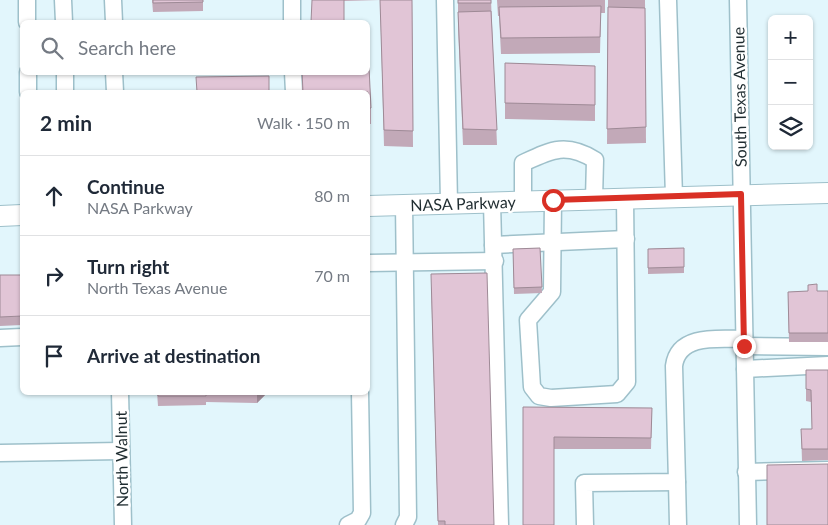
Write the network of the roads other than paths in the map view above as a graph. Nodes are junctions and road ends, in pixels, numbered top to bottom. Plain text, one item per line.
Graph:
1 (27, 0) edge
2 (63, 0) edge
3 (113, 0) edge
4 (292, 0) edge
5 (445, 0) edge
6 (668, 0) edge
7 (738, 0) edge
8 (27, 20) edge
9 (64, 20) edge
10 (114, 20) edge
11 (292, 20) edge
12 (28, 75) edge
13 (65, 75) edge
14 (114, 75) edge
15 (293, 75) edge
16 (28, 90) edge
17 (65, 90) edge
18 (115, 90) edge
19 (294, 90) edge
20 (828, 193) edge
21 (741, 194) junction
22 (674, 196) junction
23 (625, 198) junction
24 (594, 199) junction
25 (553, 200) junction
26 (523, 201) junction
27 (492, 202) junction
28 (449, 203) junction
29 (404, 204) junction
30 (370, 206) edge
31 (20, 215) edge
32 (0, 216) edge
33 (626, 239) junction
34 (552, 243) junction
35 (494, 253) junction
36 (370, 263) edge
37 (404, 263) junction
38 (20, 337) edge
39 (0, 338) edge
40 (744, 343) junction
41 (828, 347) edge
42 (828, 365) edge
43 (744, 369) junction
44 (120, 395) edge
45 (360, 395) edge
46 (121, 450) junction
47 (0, 454) edge
48 (828, 470) edge
49 (746, 472) junction
50 (677, 482) junction
51 (356, 523) edge
52 (123, 525) edge
53 (404, 525) edge
54 (500, 525) edge
55 (585, 525) edge
56 (678, 525) edge
57 (748, 525) edge

1 - 8 street
2 - 9 street
3 - 10 street
4 - 11 street
5 - 28 street
6 - 22 street
7 - 21 street, South Texas Avenue
12 - 16 street
13 - 17 street
14 - 18 street
15 - 19 street
20 - 21 main road, NASA Parkway
21 - 22 main road, NASA Parkway
21 - 40 street, South Texas Avenue
22 - 23 main road, NASA Parkway
23 - 24 main road, NASA Parkway
23 - 33 street
24 - 25 main road, NASA Parkway
24 - 26 street
25 - 26 main road, NASA Parkway
25 - 34 street
26 - 27 main road, NASA Parkway
27 - 28 main road, NASA Parkway
27 - 35 street
28 - 29 main road, NASA Parkway
29 - 30 main road, NASA Parkway
29 - 37 street
31 - 32 main road
33 - 34 street
33 - 34 street
34 - 35 street
35 - 37 street
35 - 54 street
36 - 37 street
37 - 53 street
38 - 39 street
40 - 41 street
40 - 43 street, South Texas Avenue
40 - 50 street
42 - 43 street
43 - 49 street, South Texas Avenue
44 - 46 street, North Walnut
45 - 51 street
46 - 47 street
46 - 52 street, North Walnut
48 - 49 street
49 - 57 street, South Texas Avenue
50 - 55 street
50 - 56 street

